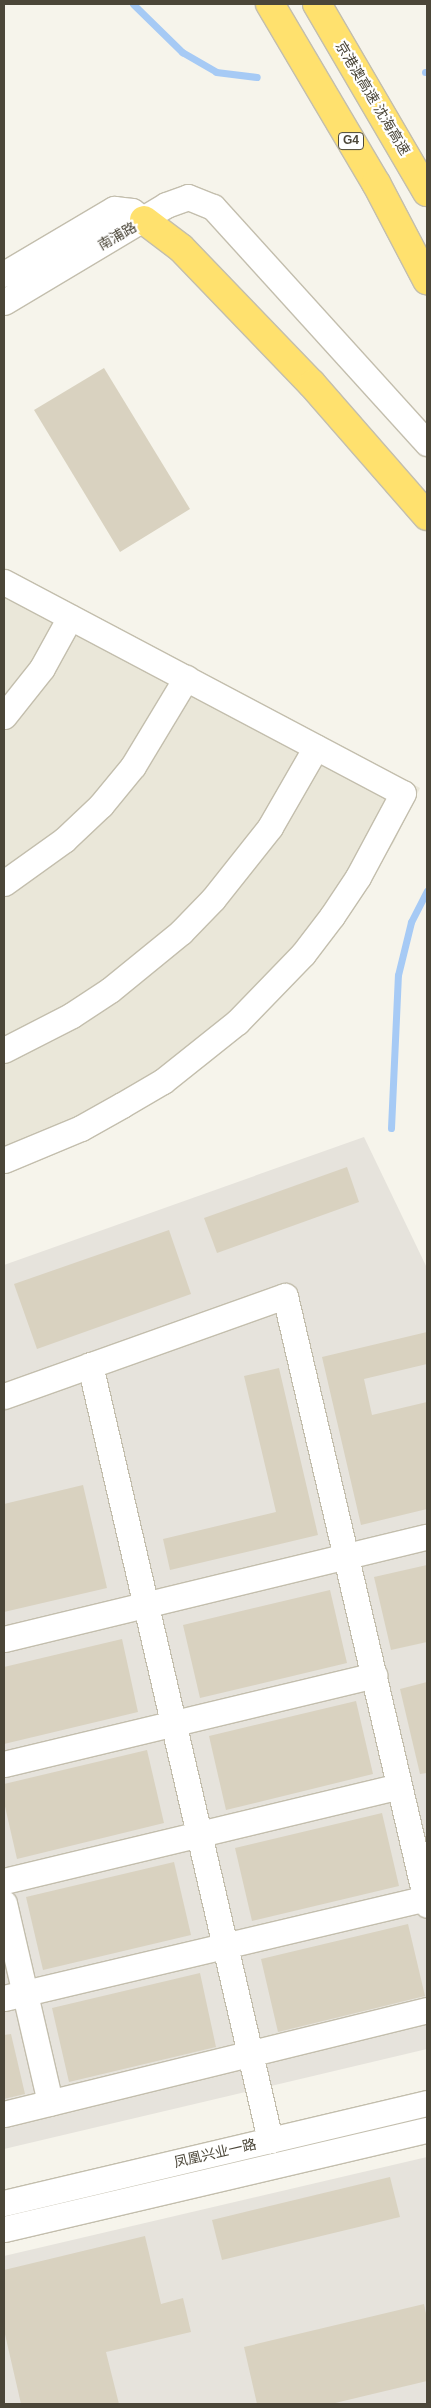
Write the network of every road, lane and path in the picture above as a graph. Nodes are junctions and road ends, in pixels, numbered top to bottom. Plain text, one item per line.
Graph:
1 (270, 4) edge
2 (317, 4) edge
3 (427, 192) edge
4 (144, 220) junction
5 (4, 274) edge
6 (427, 280) edge
7 (4, 302) edge
8 (427, 443) edge
9 (427, 516) edge
10 (4, 582) edge
11 (70, 617) junction
12 (186, 678) junction
13 (4, 716) edge
14 (316, 747) junction
15 (4, 883) edge
16 (4, 1050) edge
17 (4, 1160) edge
18 (90, 1365) junction
19 (4, 1396) edge
20 (427, 1537) edge
21 (346, 1557) junction
22 (146, 1605) junction
23 (4, 1639) edge
24 (374, 1675) junction
25 (173, 1723) junction
26 (4, 1764) edge
27 (400, 1786) junction
28 (199, 1834) junction
29 (4, 1881) edge
30 (426, 1902) edge
31 (4, 1903) edge
32 (225, 1946) junction
33 (14, 1996) edge
34 (427, 2010) edge
35 (250, 2054) junction
36 (50, 2103) junction
37 (427, 2103) edge
38 (4, 2114) edge
39 (427, 2130) edge
40 (270, 2140) junction
41 (4, 2203) edge
42 (4, 2229) edge

1 - 6 highway, G4
2 - 3 highway, 京港澳高速 沈海高速
4 - 5 street, 南浦路
4 - 7 street, 南浦路
4 - 8 street
4 - 9 highway
10 - 11 street
11 - 12 street
11 - 13 street
12 - 14 street
12 - 15 street
14 - 16 street
14 - 17 street
18 - 19 street
18 - 21 street
18 - 22 street
20 - 21 street
21 - 22 street
21 - 24 street
22 - 23 street
22 - 25 street
24 - 25 street
24 - 27 street
25 - 26 street
25 - 28 street
27 - 28 street
27 - 30 street
28 - 29 street
28 - 32 street
30 - 32 street
31 - 33 street
32 - 33 street
32 - 35 street
33 - 36 street
34 - 35 street
35 - 36 street
35 - 40 street
36 - 38 street
37 - 40 street, 凤凰兴业一路
39 - 42 street, 凤凰兴业一路
40 - 41 street, 凤凰兴业一路

